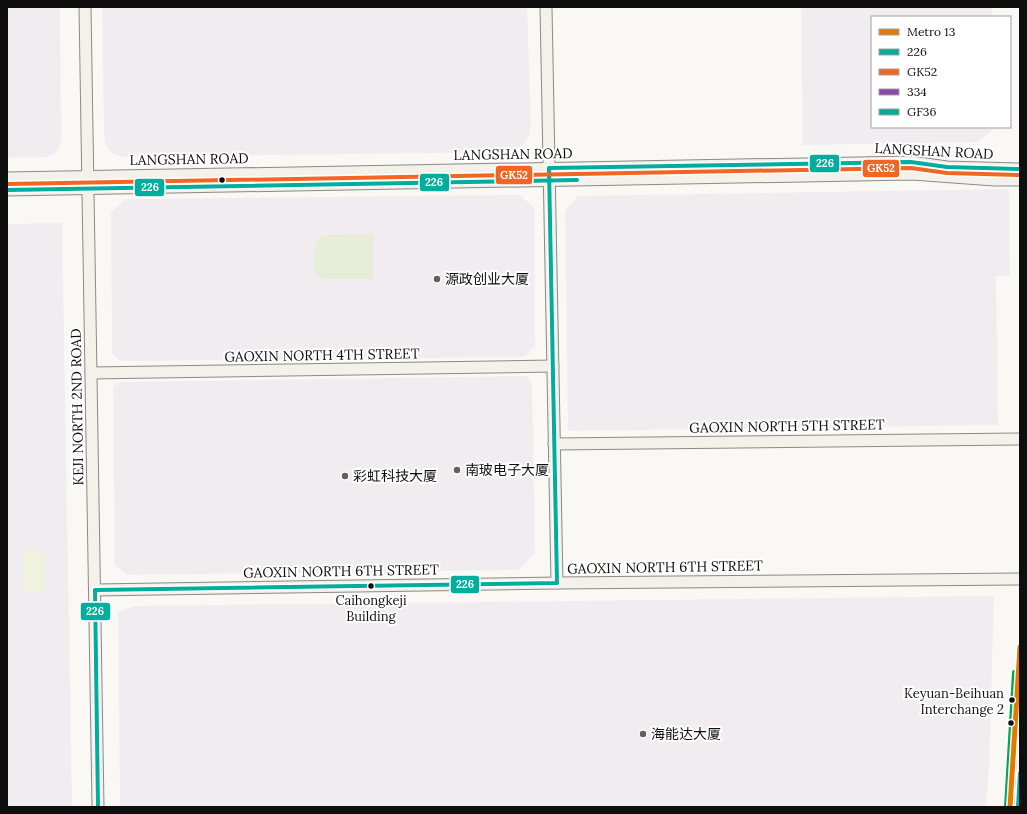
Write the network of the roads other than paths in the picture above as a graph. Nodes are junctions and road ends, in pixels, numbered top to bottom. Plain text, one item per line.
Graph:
1 (85, 7) edge
2 (546, 7) edge
3 (549, 168) junction
4 (1020, 169) edge
5 (88, 176) junction
6 (7, 178) edge
7 (1020, 180) edge
8 (549, 181) junction
9 (88, 188) junction
10 (7, 190) edge
11 (553, 366) junction
12 (91, 373) junction
13 (1020, 439) edge
14 (554, 444) junction
15 (1020, 579) edge
16 (557, 583) junction
17 (95, 590) junction
18 (1020, 672) edge
19 (98, 807) edge
20 (1012, 807) edge

1 - 5 street, KEJI NORTH 2ND ROAD
2 - 3 street
3 - 4 street, LANGSHAN ROAD
3 - 5 street, LANGSHAN ROAD
3 - 8 street
5 - 6 street, LANGSHAN ROAD
5 - 9 street, KEJI NORTH 2ND ROAD
7 - 8 street, LANGSHAN ROAD
8 - 9 street, LANGSHAN ROAD
8 - 11 street
9 - 10 street, LANGSHAN ROAD
9 - 12 street, KEJI NORTH 2ND ROAD
11 - 12 street, GAOXIN NORTH 4TH STREET
11 - 14 street
12 - 17 street, KEJI NORTH 2ND ROAD
13 - 14 street, GAOXIN NORTH 5TH STREET
14 - 16 street
15 - 16 street, GAOXIN NORTH 6TH STREET
16 - 17 street, GAOXIN NORTH 6TH STREET
17 - 19 street, KEJI NORTH 2ND ROAD
18 - 20 street

